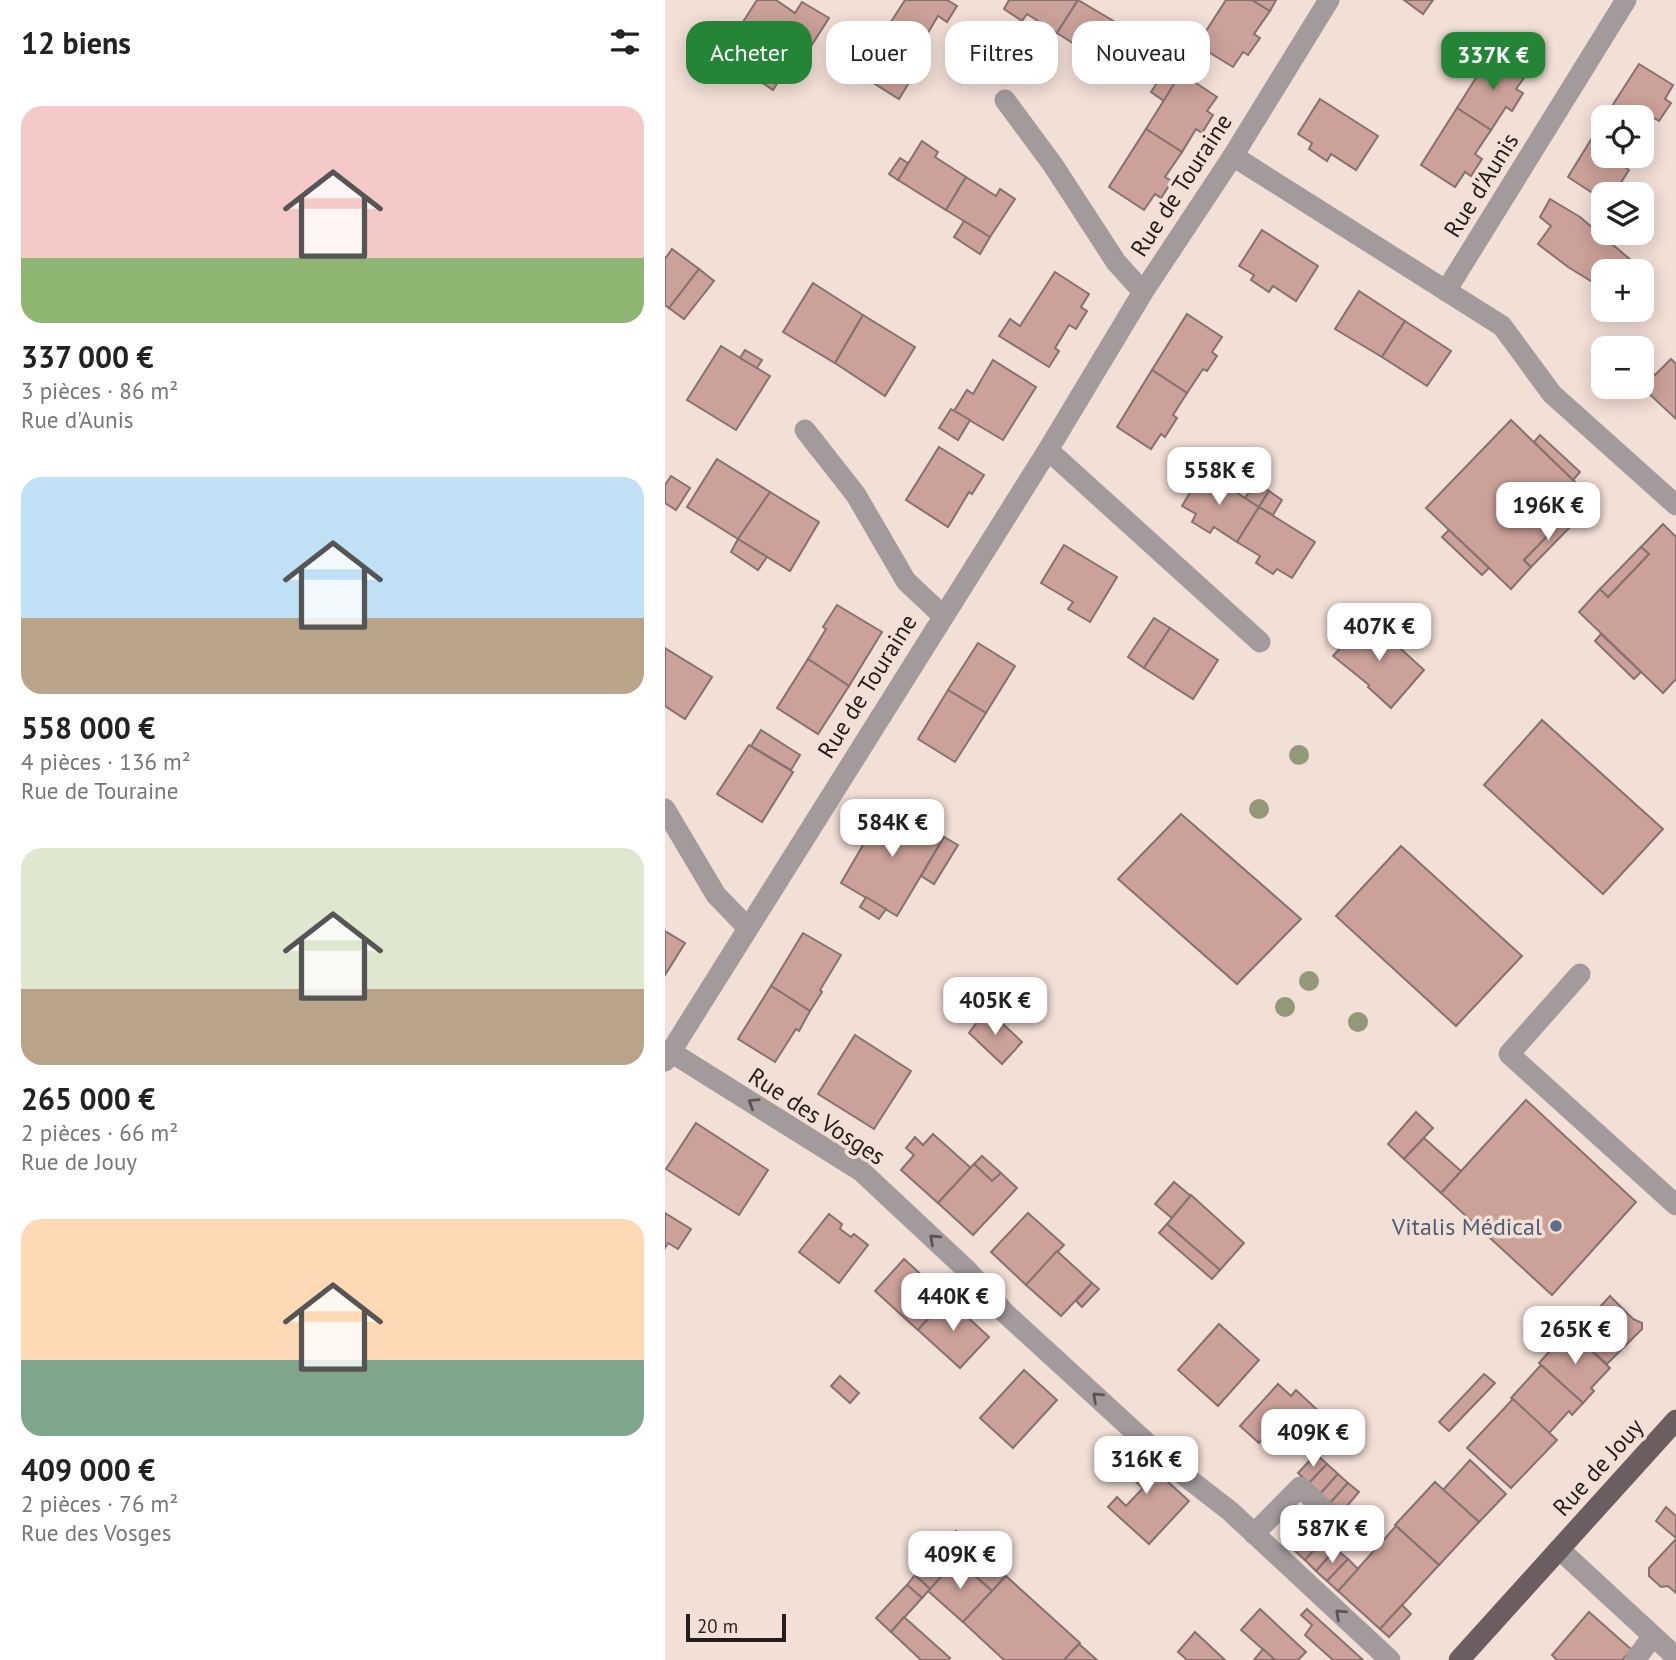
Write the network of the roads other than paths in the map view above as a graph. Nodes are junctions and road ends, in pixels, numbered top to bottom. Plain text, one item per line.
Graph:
1 (1329, 0) edge
2 (1626, 0) edge
3 (1005, 100) dead end
4 (1233, 156) junction
5 (1447, 291) junction
6 (1143, 292) junction
7 (805, 430) dead end
8 (1048, 450) junction
9 (1676, 505) edge
10 (942, 615) junction
11 (1260, 642) dead end
12 (665, 809) edge
13 (748, 928) junction
14 (1580, 974) dead end
15 (668, 1056) edge
16 (1676, 1205) edge
17 (1676, 1420) edge
18 (1254, 1534) junction
19 (1356, 1539) dead end
20 (1559, 1549) junction
21 (1653, 1636) junction
22 (1676, 1657) edge
23 (1390, 1660) edge
24 (1459, 1660) edge
25 (1635, 1660) edge

1 - 4 street, Rue de Touraine
2 - 5 street, Rue d'Aunis
3 - 6 street, Rue de Touraine
4 - 5 street
4 - 6 street, Rue de Touraine
5 - 9 street
6 - 8 street, Rue de Touraine
7 - 10 street, Rue de Touraine
8 - 10 street, Rue de Touraine
8 - 11 street
10 - 13 street, Rue de Touraine
12 - 13 street
13 - 15 street, Rue de Touraine
14 - 16 street
18 -> 15 street, Rue des Vosges
17 - 20 main road, Rue de Jouy
18 - 19 street
23 -> 18 street, Rue des Vosges
20 - 21 street, Rue de Jouy
20 - 24 main road, Rue de Jouy
21 - 22 street, Rue de Jouy
21 - 25 street

